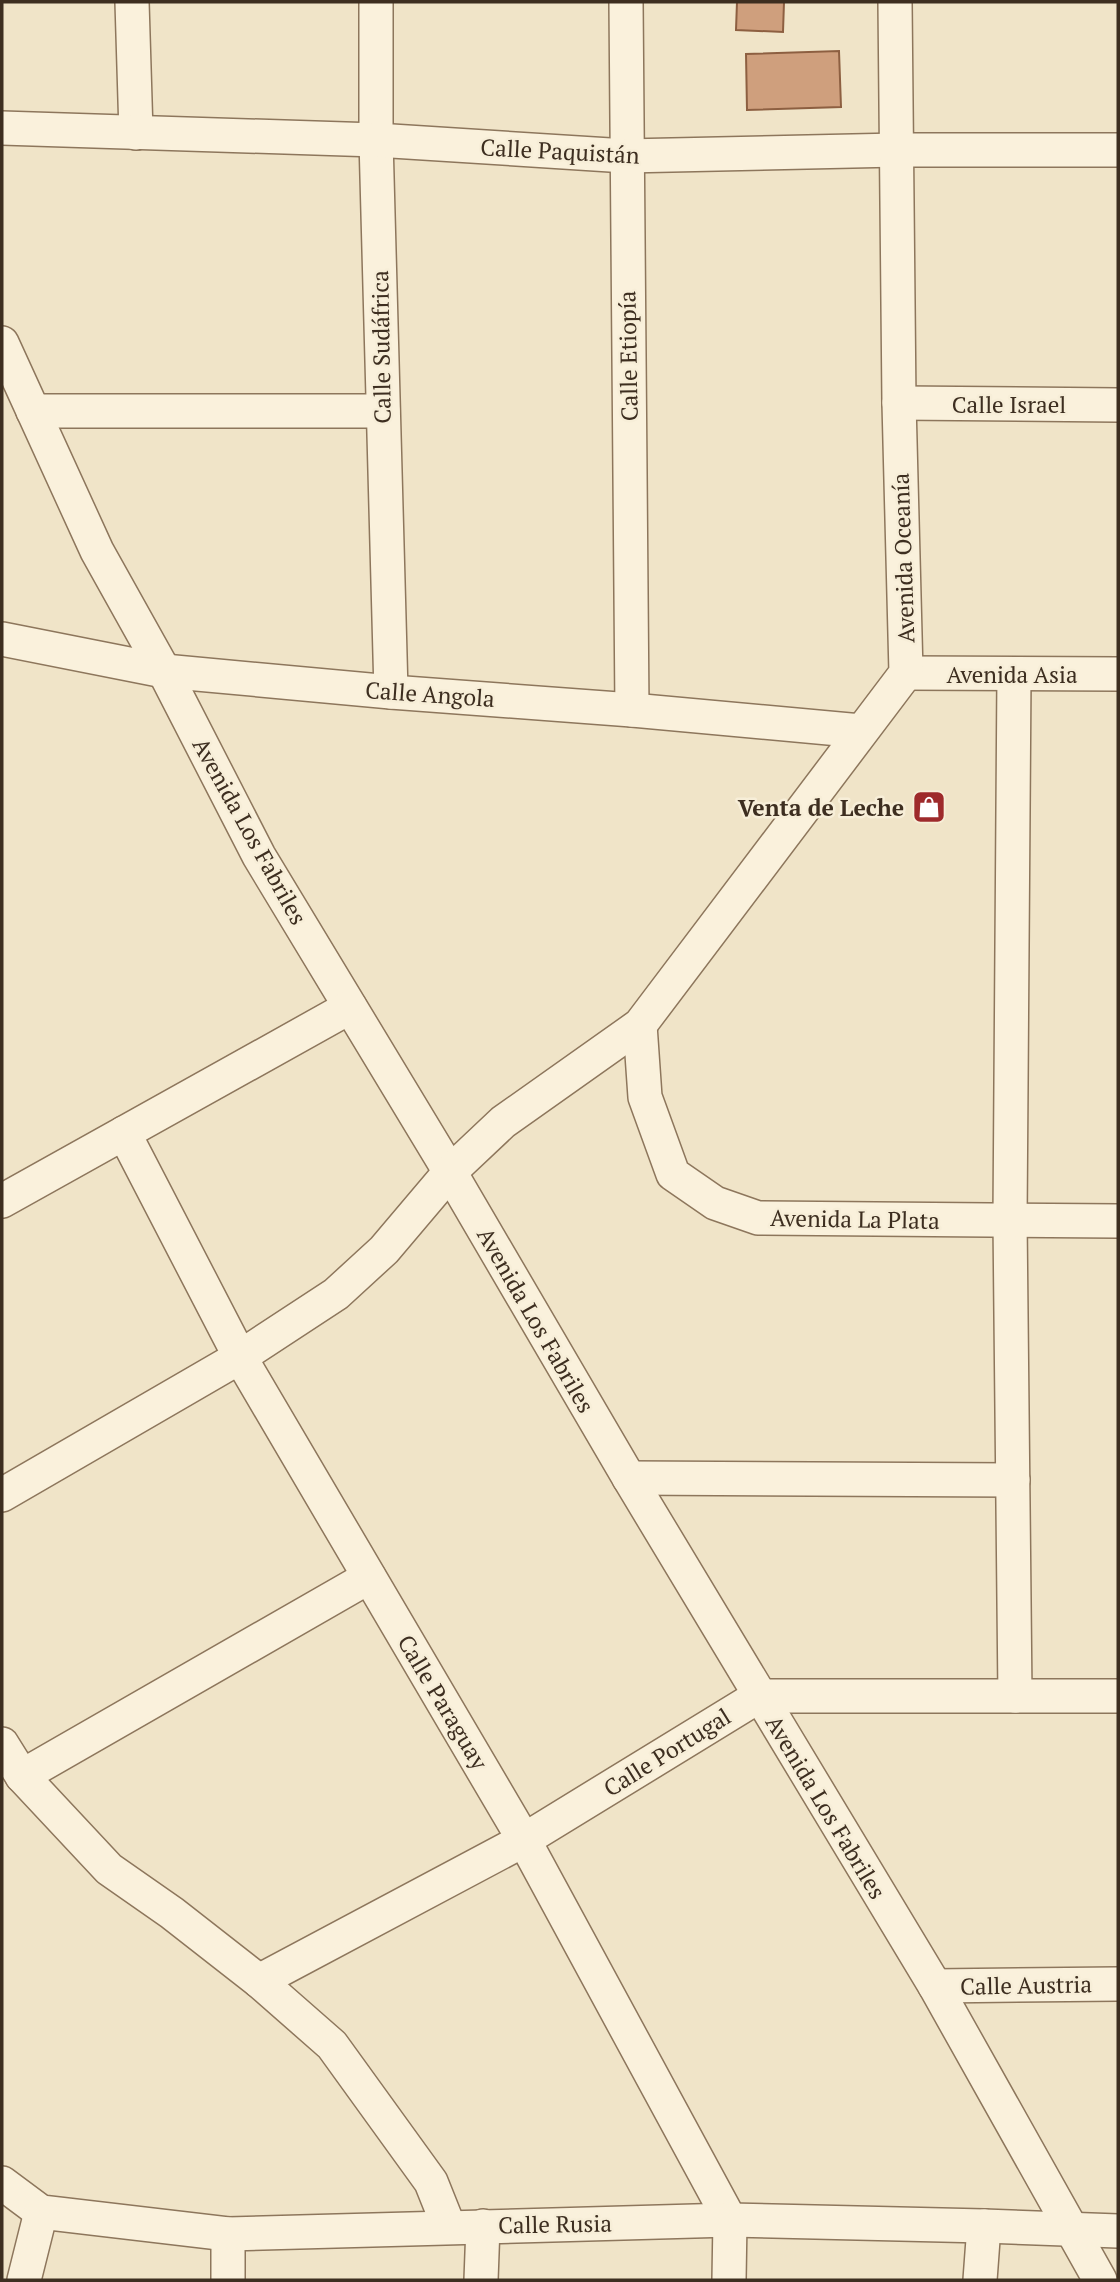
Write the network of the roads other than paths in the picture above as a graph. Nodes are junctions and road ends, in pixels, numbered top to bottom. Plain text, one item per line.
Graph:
1 (132, 2) edge
2 (376, 2) edge
3 (626, 2) edge
4 (895, 2) edge
5 (2, 128) edge
6 (136, 133) junction
7 (376, 141) junction
8 (898, 150) junction
9 (1118, 150) edge
10 (626, 156) junction
11 (2, 343) edge
12 (899, 403) junction
13 (1118, 405) edge
14 (33, 411) junction
15 (383, 411) junction
16 (3, 644) edge
17 (164, 671) junction
18 (906, 673) junction
19 (1014, 674) junction
20 (1118, 674) edge
21 (390, 692) junction
22 (632, 710) junction
23 (861, 732) junction
24 (350, 1007) junction
25 (640, 1025) junction
26 (124, 1133) junction
27 (450, 1172) junction
28 (2, 1201) edge
29 (1010, 1220) junction
30 (1118, 1221) edge
31 (240, 1357) junction
32 (629, 1478) junction
33 (1013, 1479) junction
34 (2, 1495) edge
35 (369, 1577) junction
36 (759, 1696) junction
37 (1015, 1696) junction
38 (1118, 1696) edge
39 (2, 1744) edge
40 (22, 1776) junction
41 (524, 1840) junction
42 (259, 1981) junction
43 (1118, 1983) edge
44 (935, 1986) junction
45 (2, 2183) edge
46 (41, 2212) junction
47 (730, 2220) junction
48 (482, 2226) junction
49 (984, 2226) junction
50 (449, 2227) junction
51 (1071, 2230) junction
52 (1118, 2231) edge
53 (228, 2234) junction
54 (24, 2280) edge
55 (228, 2280) edge
56 (481, 2280) edge
57 (729, 2280) edge
58 (980, 2280) edge
59 (1100, 2280) edge

1 - 6 street
2 - 7 street, Calle Sudáfrica
3 - 10 street, Calle Etiopía
4 - 8 street, Avenida Oceanía
5 - 6 street, Calle Paquistán
6 - 7 street, Calle Paquistán
7 - 10 street, Calle Paquistán
7 - 15 street, Calle Sudáfrica
8 - 9 street, Calle Paquistán
8 - 10 street, Calle Paquistán
8 - 12 street, Avenida Oceanía
10 - 22 street, Calle Etiopía
11 - 14 street, Avenida Los Fabriles
12 - 13 street, Calle Israel
12 - 18 street, Avenida Oceanía
14 - 15 street
14 - 17 street, Avenida Los Fabriles
15 - 21 street, Calle Sudáfrica
16 - 17 street, Calle Angola
17 - 21 street, Calle Angola
17 - 24 street, Avenida Los Fabriles
18 - 19 street, Avenida Asia
18 - 23 street, Avenida Oceanía
19 - 20 street, Avenida Asia
19 - 29 street
21 - 22 street, Calle Angola
22 - 23 street, Calle Angola
23 - 25 street, Avenida Oceanía
24 - 26 street
24 - 27 street, Avenida Los Fabriles
25 - 27 street, Avenida Oceanía
25 - 29 street, Avenida La Plata
26 - 28 street
26 - 31 street, Calle Paraguay
27 - 31 street, Avenida Oceanía
27 - 32 street, Avenida Los Fabriles
29 - 30 street, Avenida La Plata
29 - 33 street
31 - 34 street, Avenida Oceanía
31 - 35 street, Calle Paraguay
32 - 33 street
32 - 36 street, Avenida Los Fabriles
33 - 37 street
35 - 40 street
35 - 41 street, Calle Paraguay
36 - 37 street
36 - 41 street, Calle Portugal
36 - 44 street, Avenida Los Fabriles
37 - 38 street
39 - 40 street
40 - 42 street
41 - 42 street, Calle Portugal
41 - 47 street, Calle Paraguay
42 - 50 street
43 - 44 street, Calle Austria
44 - 51 street, Avenida Los Fabriles
45 - 46 street, Calle Rusia
46 - 53 street, Calle Rusia
46 - 54 street
47 - 48 street, Calle Rusia
47 - 49 street, Calle Rusia
47 - 57 street, Calle Paraguay
48 - 50 street, Calle Rusia
48 - 56 street
49 - 51 street, Calle Rusia
49 - 58 street
50 - 53 street, Calle Rusia
51 - 52 street, Calle Rusia
51 - 59 street, Avenida Los Fabriles
53 - 55 street

